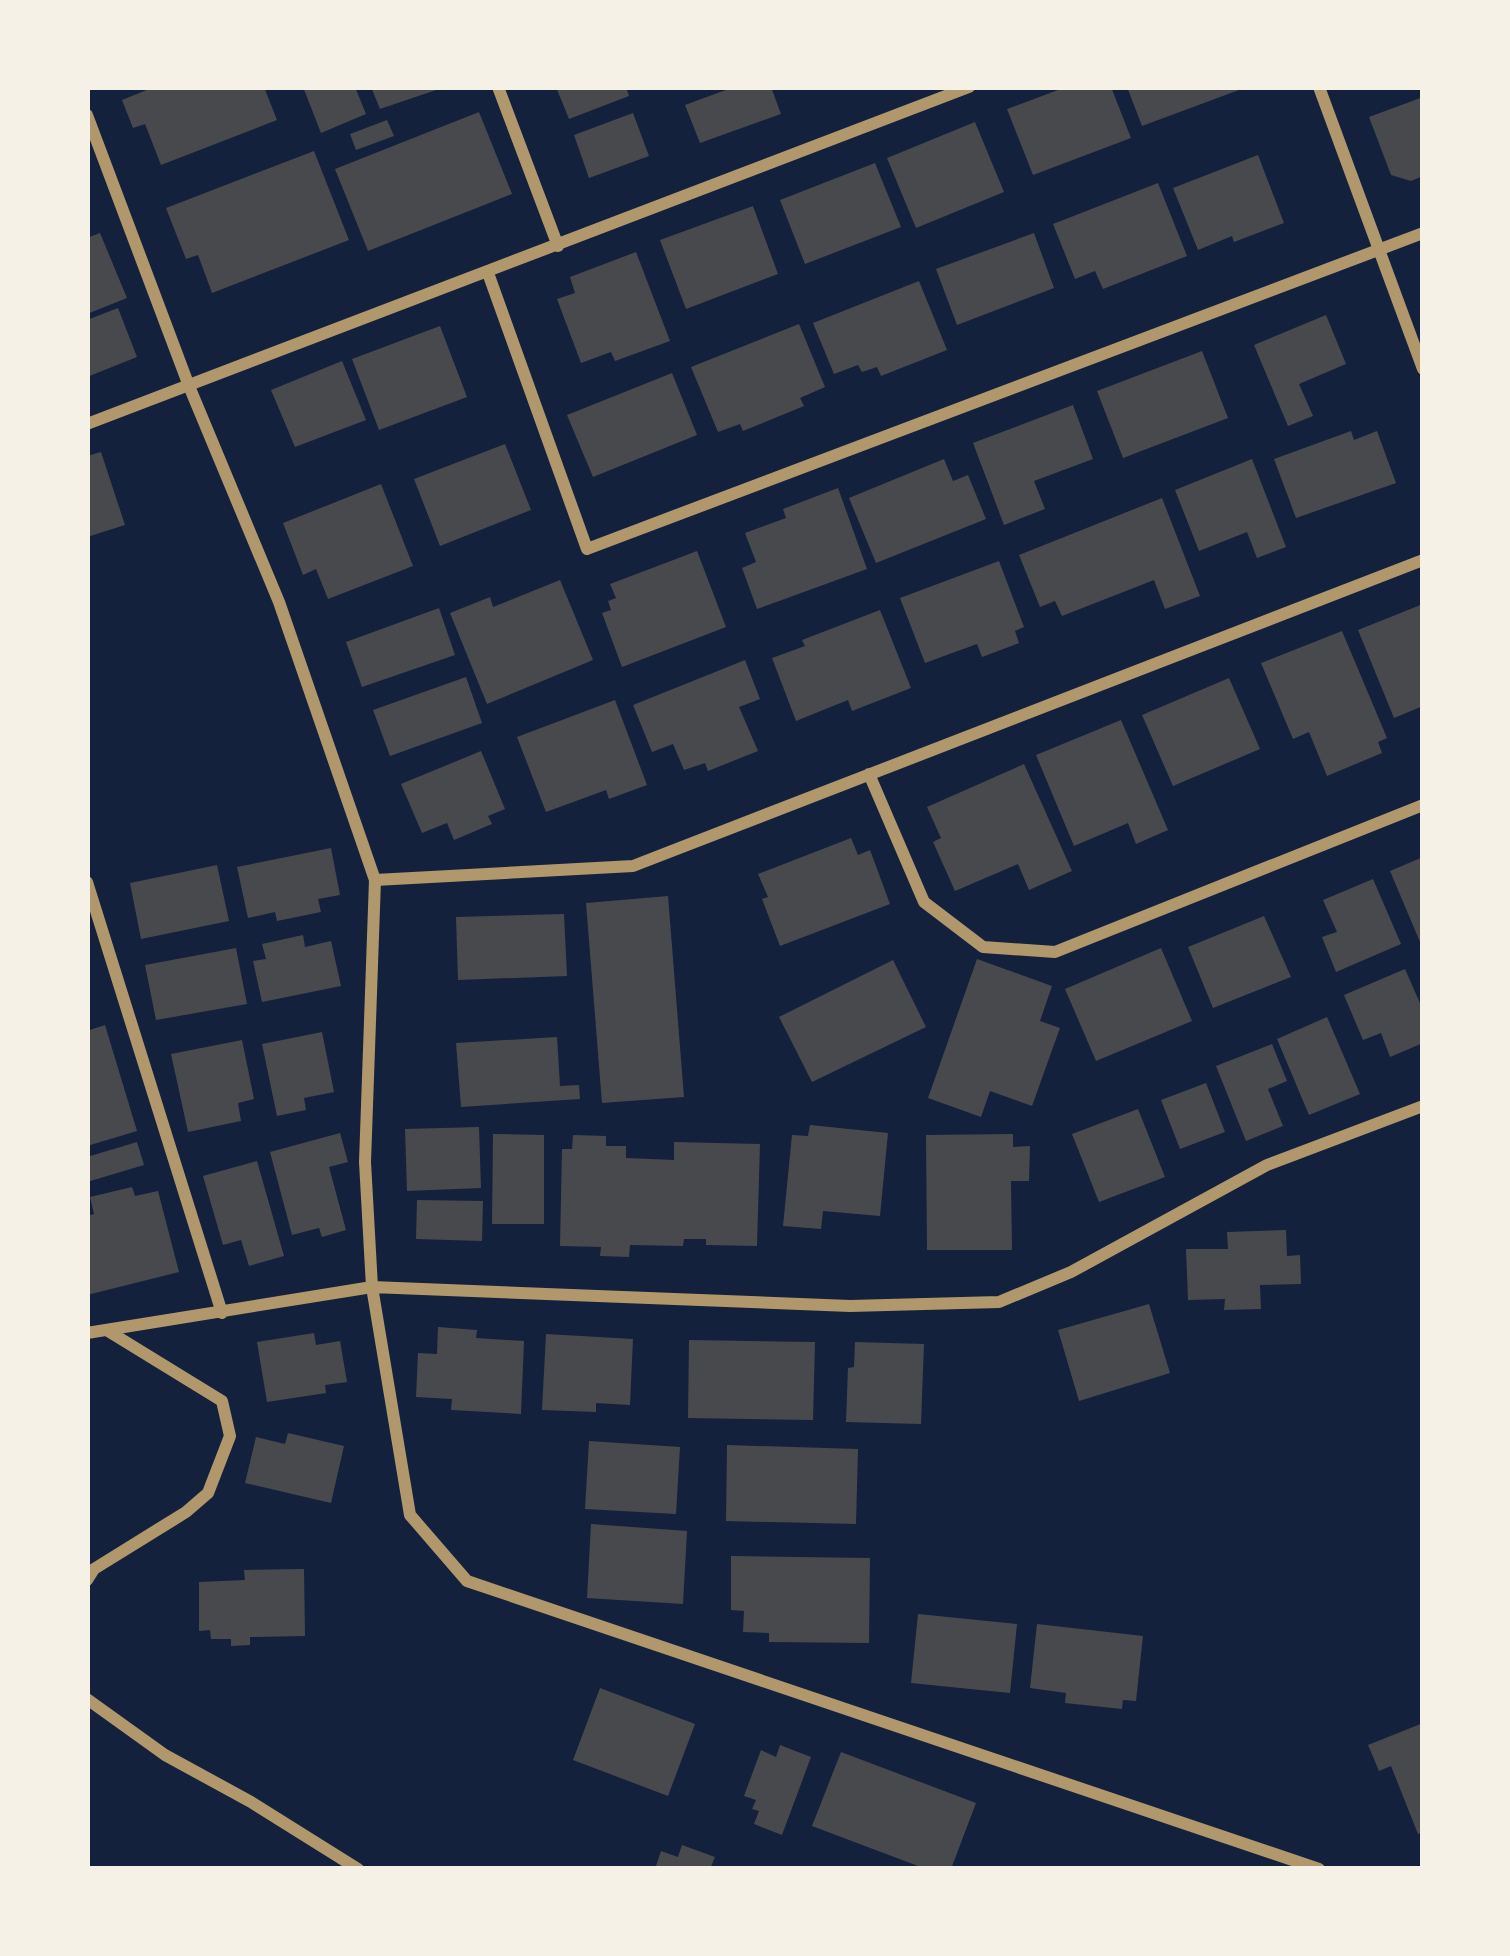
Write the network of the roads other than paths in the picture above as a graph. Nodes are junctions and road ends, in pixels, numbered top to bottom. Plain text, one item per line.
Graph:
1 (498, 87) edge
2 (969, 87) edge
3 (1319, 87) edge
4 (87, 115) edge
5 (1423, 233) edge
6 (558, 246) junction
7 (1379, 250) junction
8 (488, 273) junction
9 (1423, 369) edge
10 (189, 386) junction
11 (87, 424) edge
12 (1423, 560) edge
13 (869, 774) junction
14 (1423, 805) edge
15 (375, 880) junction
16 (87, 882) edge
17 (1423, 1106) edge
18 (372, 1287) junction
19 (222, 1313) junction
20 (107, 1331) junction
21 (87, 1334) edge
22 (87, 1580) edge
23 (87, 1699) edge
24 (358, 1869) edge
25 (1318, 1869) edge

1 - 6 street
2 - 6 street
3 - 7 street
4 - 10 street
5 - 7 street
6 - 8 street
7 - 8 street
7 - 9 street
8 - 10 street
10 - 11 street
10 - 15 street
12 - 13 street
13 - 14 street
13 - 15 street
15 - 18 street
16 - 19 street
17 - 18 street
18 - 19 street
18 - 25 street
19 - 20 street
20 - 21 street
20 - 22 street
23 - 24 street

